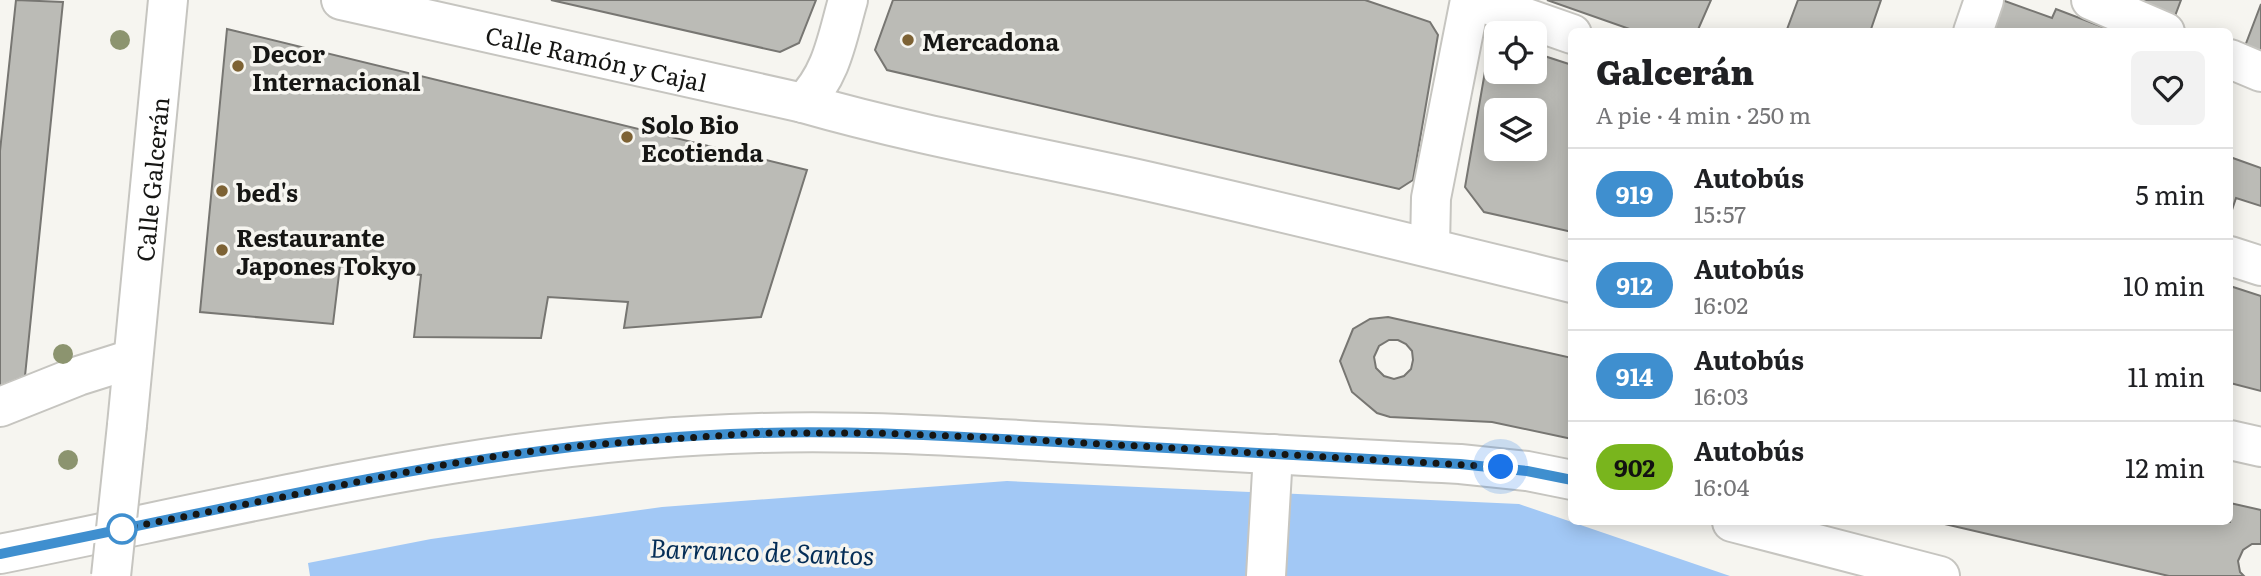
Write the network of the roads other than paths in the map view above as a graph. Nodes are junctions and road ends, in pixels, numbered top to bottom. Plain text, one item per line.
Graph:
1 (168, 0) edge
2 (341, 0) edge
3 (848, 0) edge
4 (1472, 0) edge
5 (1984, 0) edge
6 (2091, 0) edge
7 (1974, 28) edge
8 (2156, 28) edge
9 (1568, 33) edge
10 (2233, 60) edge
11 (2261, 72) edge
12 (803, 103) junction
13 (1430, 247) junction
14 (2233, 257) edge
15 (2261, 266) edge
16 (1568, 282) edge
17 (132, 359) junction
18 (0, 407) edge
19 (2233, 441) edge
20 (2261, 447) edge
21 (1273, 454) junction
22 (1568, 480) edge
23 (1744, 525) edge
24 (0, 554) edge
25 (111, 576) edge
26 (1266, 576) edge
27 (1940, 576) edge

1 - 17 street, Calle Galcerán
2 - 12 street, Calle Ramón y Cajal
3 - 12 street
4 - 9 street
4 - 13 street
5 - 7 street
6 - 8 street
10 - 11 street
12 - 13 street, Calle Ramón y Cajal
13 - 16 street, Calle Ramón y Cajal
14 - 15 street
17 - 18 street
17 - 25 street, Calle Galcerán, bridge
19 - 20 street
21 - 22 street
21 - 24 street
21 - 26 street
23 - 27 street

